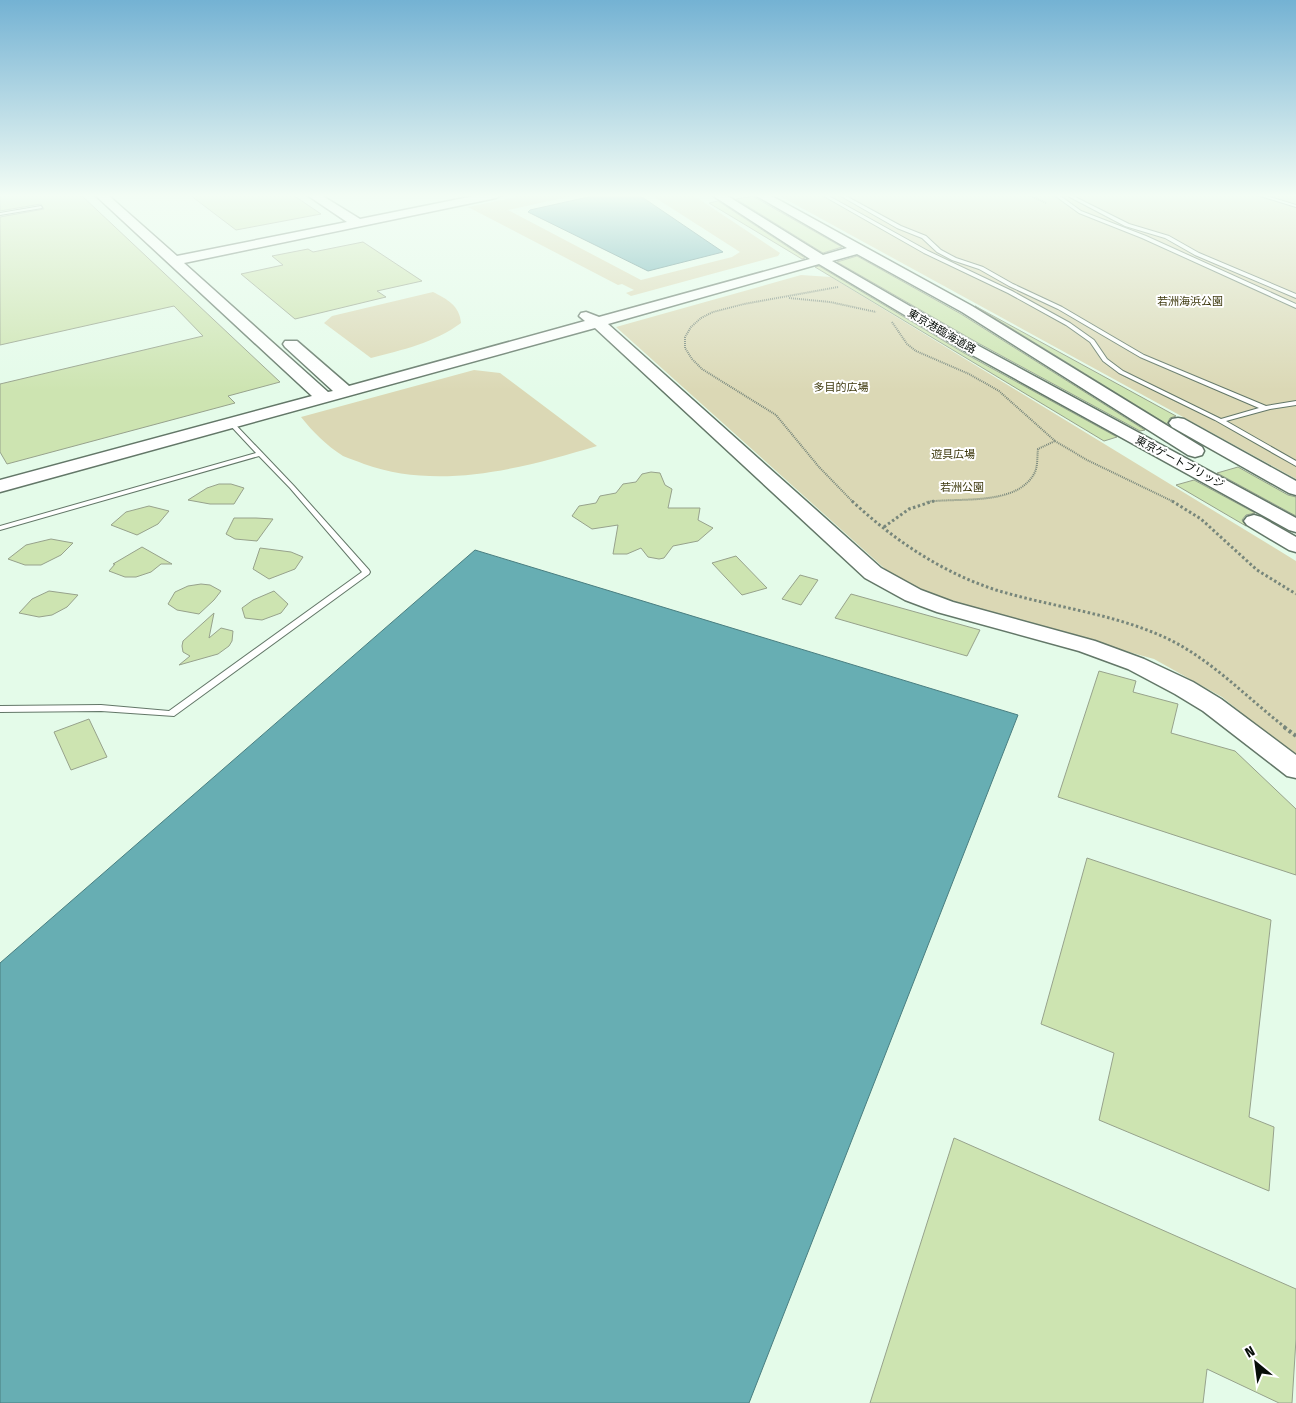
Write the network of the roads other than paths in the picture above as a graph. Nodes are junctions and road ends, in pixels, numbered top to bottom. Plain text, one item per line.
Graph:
1 (186, 260) edge
2 (191, 260) edge
3 (809, 260) edge
4 (824, 260) edge
5 (879, 260) edge
6 (944, 260) edge
7 (958, 260) edge
8 (1197, 260) edge
9 (1211, 260) edge
10 (208, 271) dead end
11 (915, 281) junction
12 (877, 282) junction
13 (1296, 296) edge
14 (1296, 306) edge
15 (967, 309) junction
16 (591, 319) junction
17 (925, 321) junction
18 (282, 336) dead end
19 (341, 388) junction
20 (320, 394) junction
21 (1063, 399) joint
22 (1296, 403) edge
23 (1265, 408) junction
24 (1220, 421) junction
25 (230, 422) junction
26 (258, 454) junction
27 (1296, 464) edge
28 (0, 477) edge
29 (0, 486) edge
30 (1296, 489) edge
31 (1296, 511) edge
32 (1296, 526) edge
33 (0, 528) edge
34 (1296, 546) edge
35 (0, 709) edge
36 (1296, 769) edge

1 - 20 street
2 - 10 street
3 - 16 street
4 - 12 street, 東京港臨海道路
5 - 11 street
6 - 24 lane
7 - 23 lane
8 - 14 lane
9 - 13 lane
11 - 12 street
11 - 15 street
12 - 17 street, 東京港臨海道路
15 - 30 street
15 - 31 street, 東京ゲートブリッジ
16 - 19 street
16 - 36 street
17 - 21 street, 東京港臨海道路
17 - 34 street
18 - 19 street
19 - 20 street
20 - 25 street
20 - 28 street
21 - 32 street, 東京ゲートブリッジ
22 - 23 lane
23 - 24 lane
24 - 27 lane
25 - 26 lane
25 - 29 street
26 - 33 lane
26 - 35 lane

